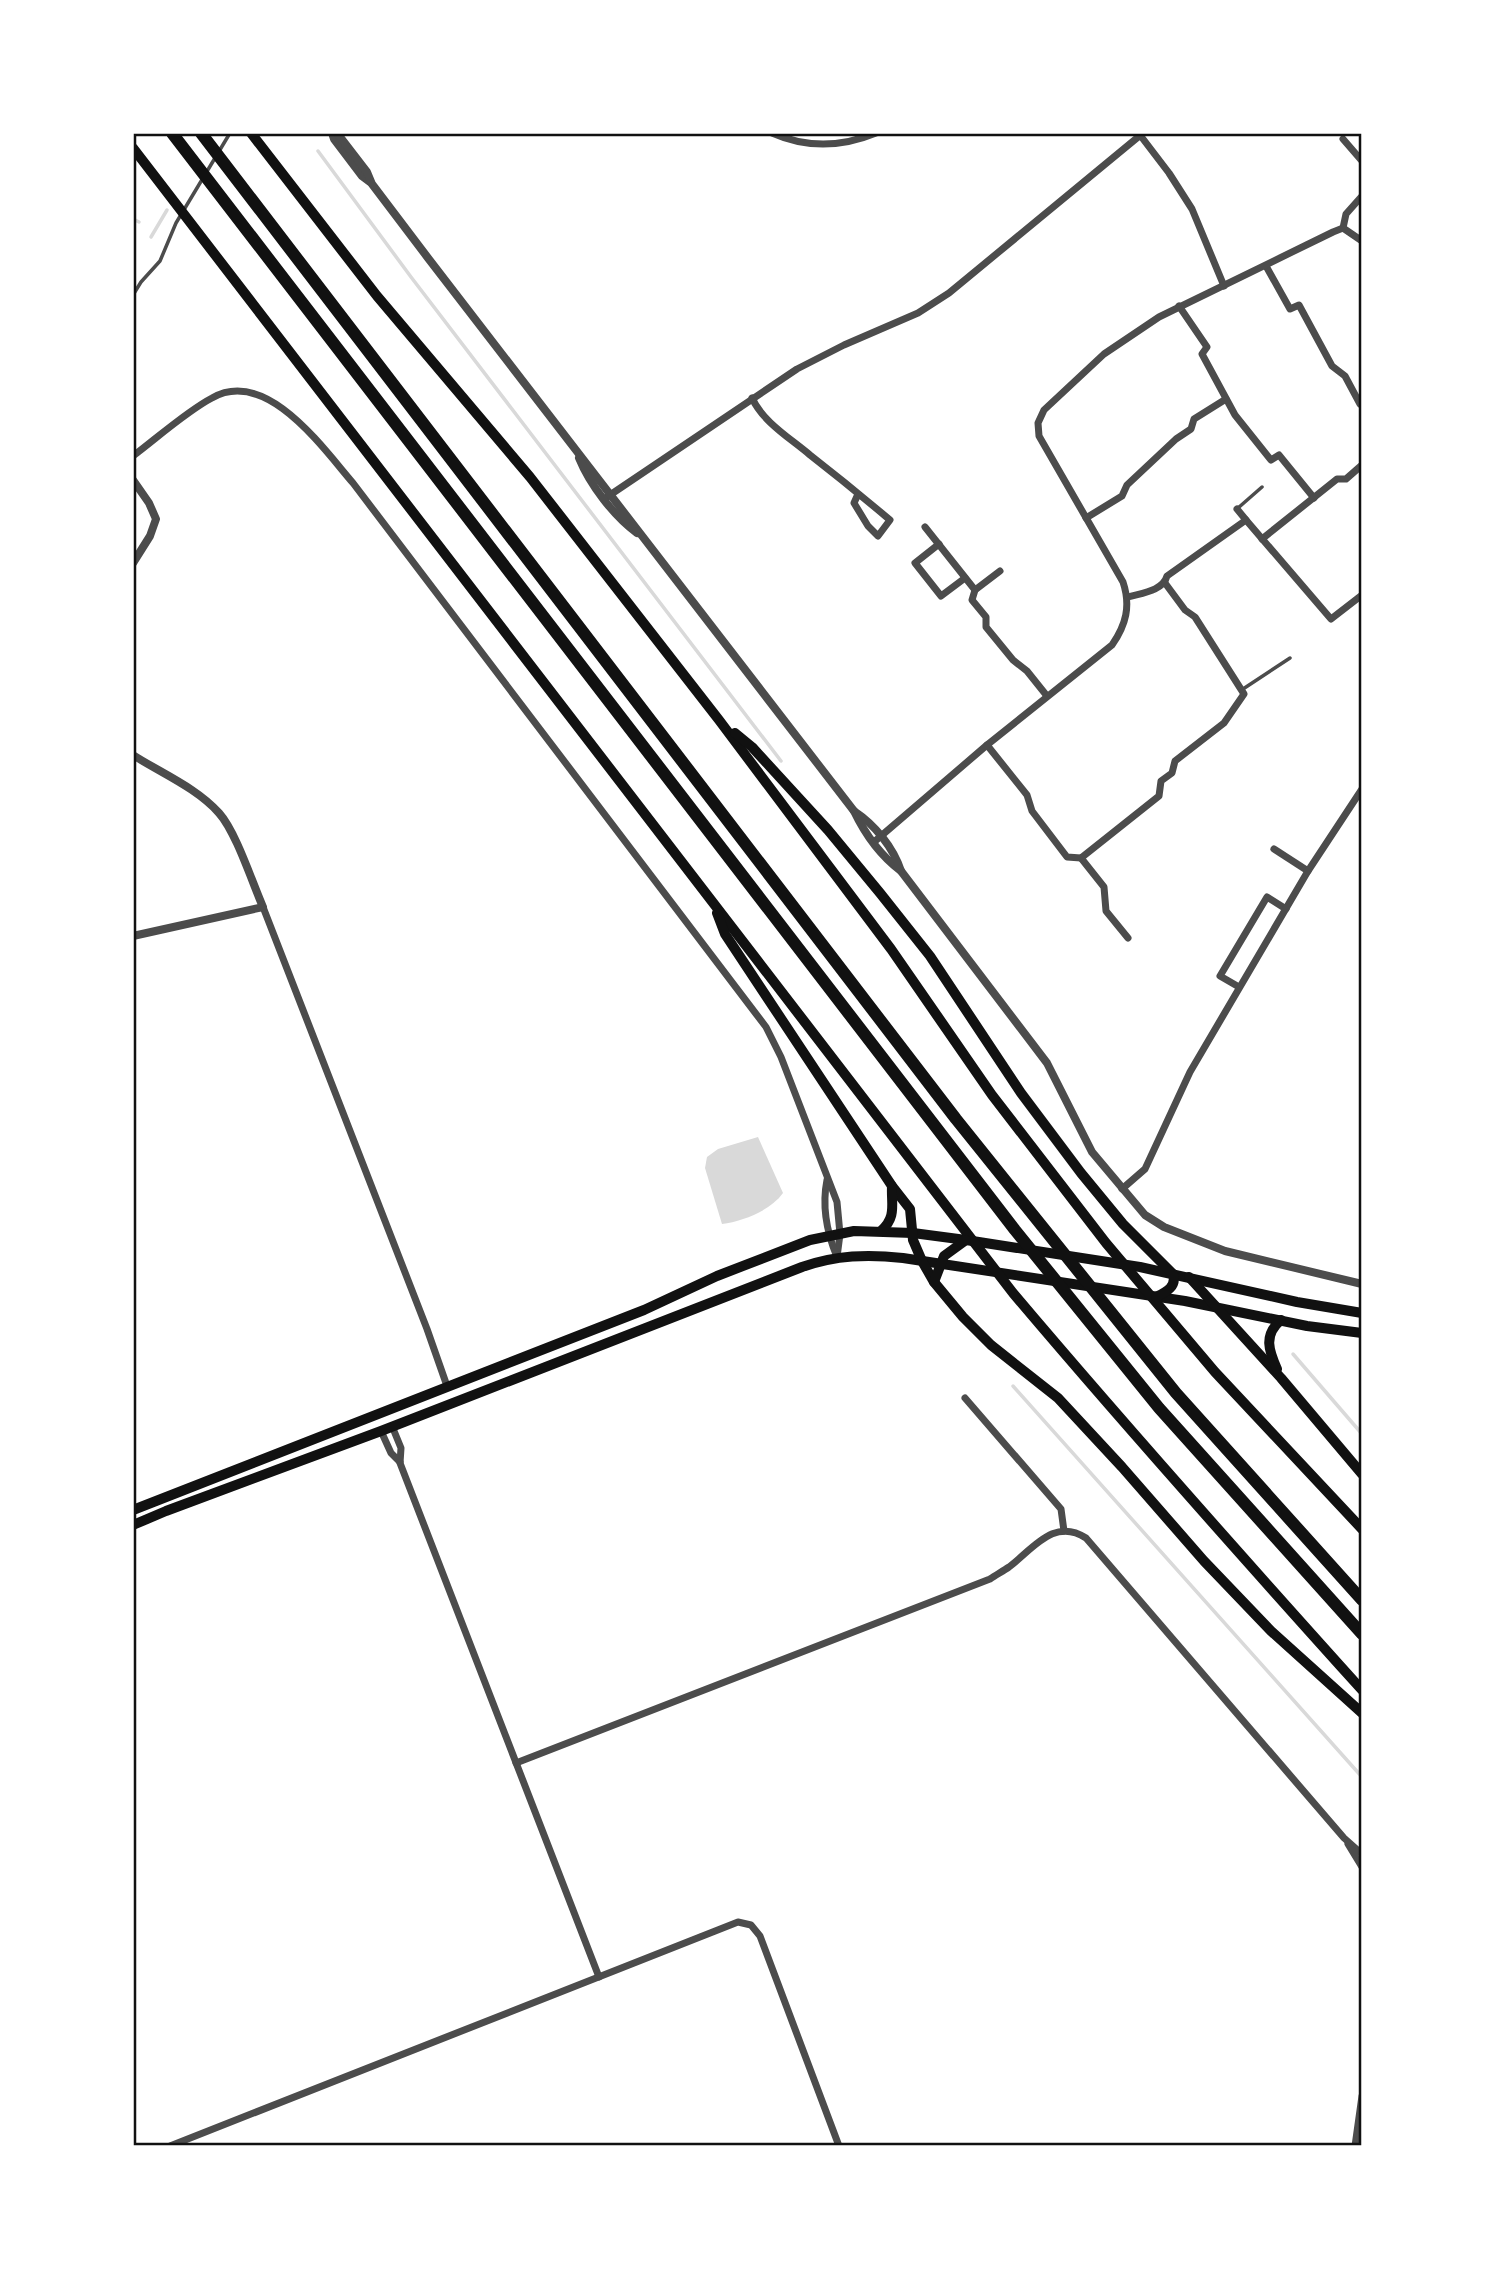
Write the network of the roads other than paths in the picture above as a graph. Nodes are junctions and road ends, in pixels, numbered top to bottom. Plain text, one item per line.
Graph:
1 (201, 133) edge
2 (230, 133) edge
3 (251, 133) edge
4 (334, 133) edge
5 (772, 133) edge
6 (876, 133) edge
7 (1141, 134) edge
8 (174, 136) edge
9 (1343, 139) dead end
10 (133, 148) edge
11 (1362, 161) edge
12 (1362, 196) edge
13 (1343, 228) junction
14 (1362, 241) edge
15 (1266, 266) junction
16 (1224, 286) junction
17 (133, 295) edge
18 (1179, 306) junction
19 (752, 398) junction
20 (1226, 399) junction
21 (1362, 403) edge
22 (133, 456) edge
23 (1362, 465) edge
24 (133, 480) edge
25 (1262, 487) dead end
26 (858, 494) junction
27 (608, 496) junction
28 (1314, 498) junction
29 (1237, 509) joint
30 (1086, 518) junction
31 (1246, 520) junction
32 (925, 527) dead end
33 (1262, 539) junction
34 (939, 544) junction
35 (133, 563) edge
36 (1000, 571) dead end
37 (965, 578) junction
38 (1165, 583) junction
39 (975, 590) junction
40 (1362, 595) edge
41 (1128, 597) junction
42 (1290, 658) dead end
43 (1242, 690) junction
44 (1047, 696) junction
45 (719, 720) junction
46 (987, 745) junction
47 (133, 755) edge
48 (1362, 789) edge
49 (877, 839) junction
50 (1274, 849) dead end
51 (1082, 858) junction
52 (1308, 871) junction
53 (714, 904) junction
54 (263, 906) junction
55 (1286, 909) junction
56 (133, 936) edge
57 (1128, 938) dead end
58 (1239, 987) junction
59 (827, 1177) junction
60 (892, 1186) junction
61 (1122, 1189) junction
62 (881, 1231) junction
63 (913, 1233) junction
64 (840, 1234) junction
65 (828, 1235) junction
66 (966, 1240) junction
67 (837, 1257) junction
68 (922, 1261) junction
69 (939, 1264) junction
70 (1173, 1274) junction
71 (1189, 1277) junction
72 (934, 1282) junction
73 (1362, 1284) edge
74 (1156, 1297) junction
75 (1216, 1306) junction
76 (1362, 1313) edge
77 (1281, 1320) junction
78 (1362, 1333) edge
79 (1281, 1378) junction
80 (447, 1386) junction
81 (965, 1398) dead end
82 (392, 1426) junction
83 (381, 1431) junction
84 (400, 1462) junction
85 (1362, 1474) edge
86 (133, 1510) edge
87 (133, 1525) edge
88 (1362, 1529) edge
89 (1063, 1531) junction
90 (1362, 1600) edge
91 (1362, 1634) edge
92 (1362, 1690) edge
93 (1362, 1713) edge
94 (516, 1763) junction
95 (1344, 1838) junction
96 (1362, 1854) edge
97 (1362, 1867) edge
98 (599, 1977) junction
99 (1362, 2096) edge
100 (170, 2146) edge
101 (839, 2146) edge
102 (1355, 2146) edge

1 - 90 highway
2 - 17 lane
3 - 45 highway
4 - 27 street
5 - 6 street
7 - 16 street
7 - 19 street
8 - 91 highway
9 - 11 street
10 - 53 highway
12 - 13 street
13 - 14 street
13 - 15 street
15 - 16 street
15 - 21 street
16 - 18 street
18 - 20 street
18 - 30 street
19 - 26 street
19 - 27 street
20 - 28 street
20 - 30 street
22 - 59 street
23 - 28 street
24 - 35 street
25 - 29 lane
26 - 26 street
27 - 49 street
28 - 33 street
29 - 31 street
30 - 41 street
31 - 33 street
31 - 38 street
32 - 34 street
33 - 40 street
34 - 37 street
34 - 37 street
36 - 39 street
37 - 39 street
38 - 41 street
38 - 43 street
39 - 44 street
41 - 44 street
42 - 43 lane
43 - 51 street
44 - 46 street
45 - 70 highway
45 - 88 highway
46 - 49 street
46 - 51 street
47 - 54 street
48 - 52 street
49 - 61 street
50 - 52 street
51 - 57 street
52 - 55 street
53 - 60 highway
53 - 92 highway
54 - 56 street
54 - 80 street
55 - 58 street
55 - 58 street
58 - 61 street
59 - 64 street
59 - 65 street
60 - 62 highway
60 - 63 highway
61 - 73 street
62 - 63 main road
62 - 64 main road
63 - 66 main road
63 - 68 highway
64 - 65 main road
64 - 67 street
65 - 67 street
65 - 80 main road
66 - 69 highway
66 - 70 main road
67 - 68 main road
67 - 82 main road
68 - 69 main road
68 - 72 highway
69 - 72 highway
69 - 74 main road
70 - 71 main road
70 - 74 highway
71 - 75 highway
71 - 76 main road
72 - 93 highway
74 - 75 main road
75 - 77 main road
75 - 79 highway
77 - 78 main road
77 - 79 highway
79 - 85 highway
80 - 86 main road
81 - 89 street
82 - 83 main road
82 - 84 street
83 - 84 street
83 - 87 main road
84 - 94 street
89 - 94 street
89 - 95 street
94 - 98 street
95 - 96 street
95 - 97 street
98 - 100 street
98 - 101 street
99 - 102 street

